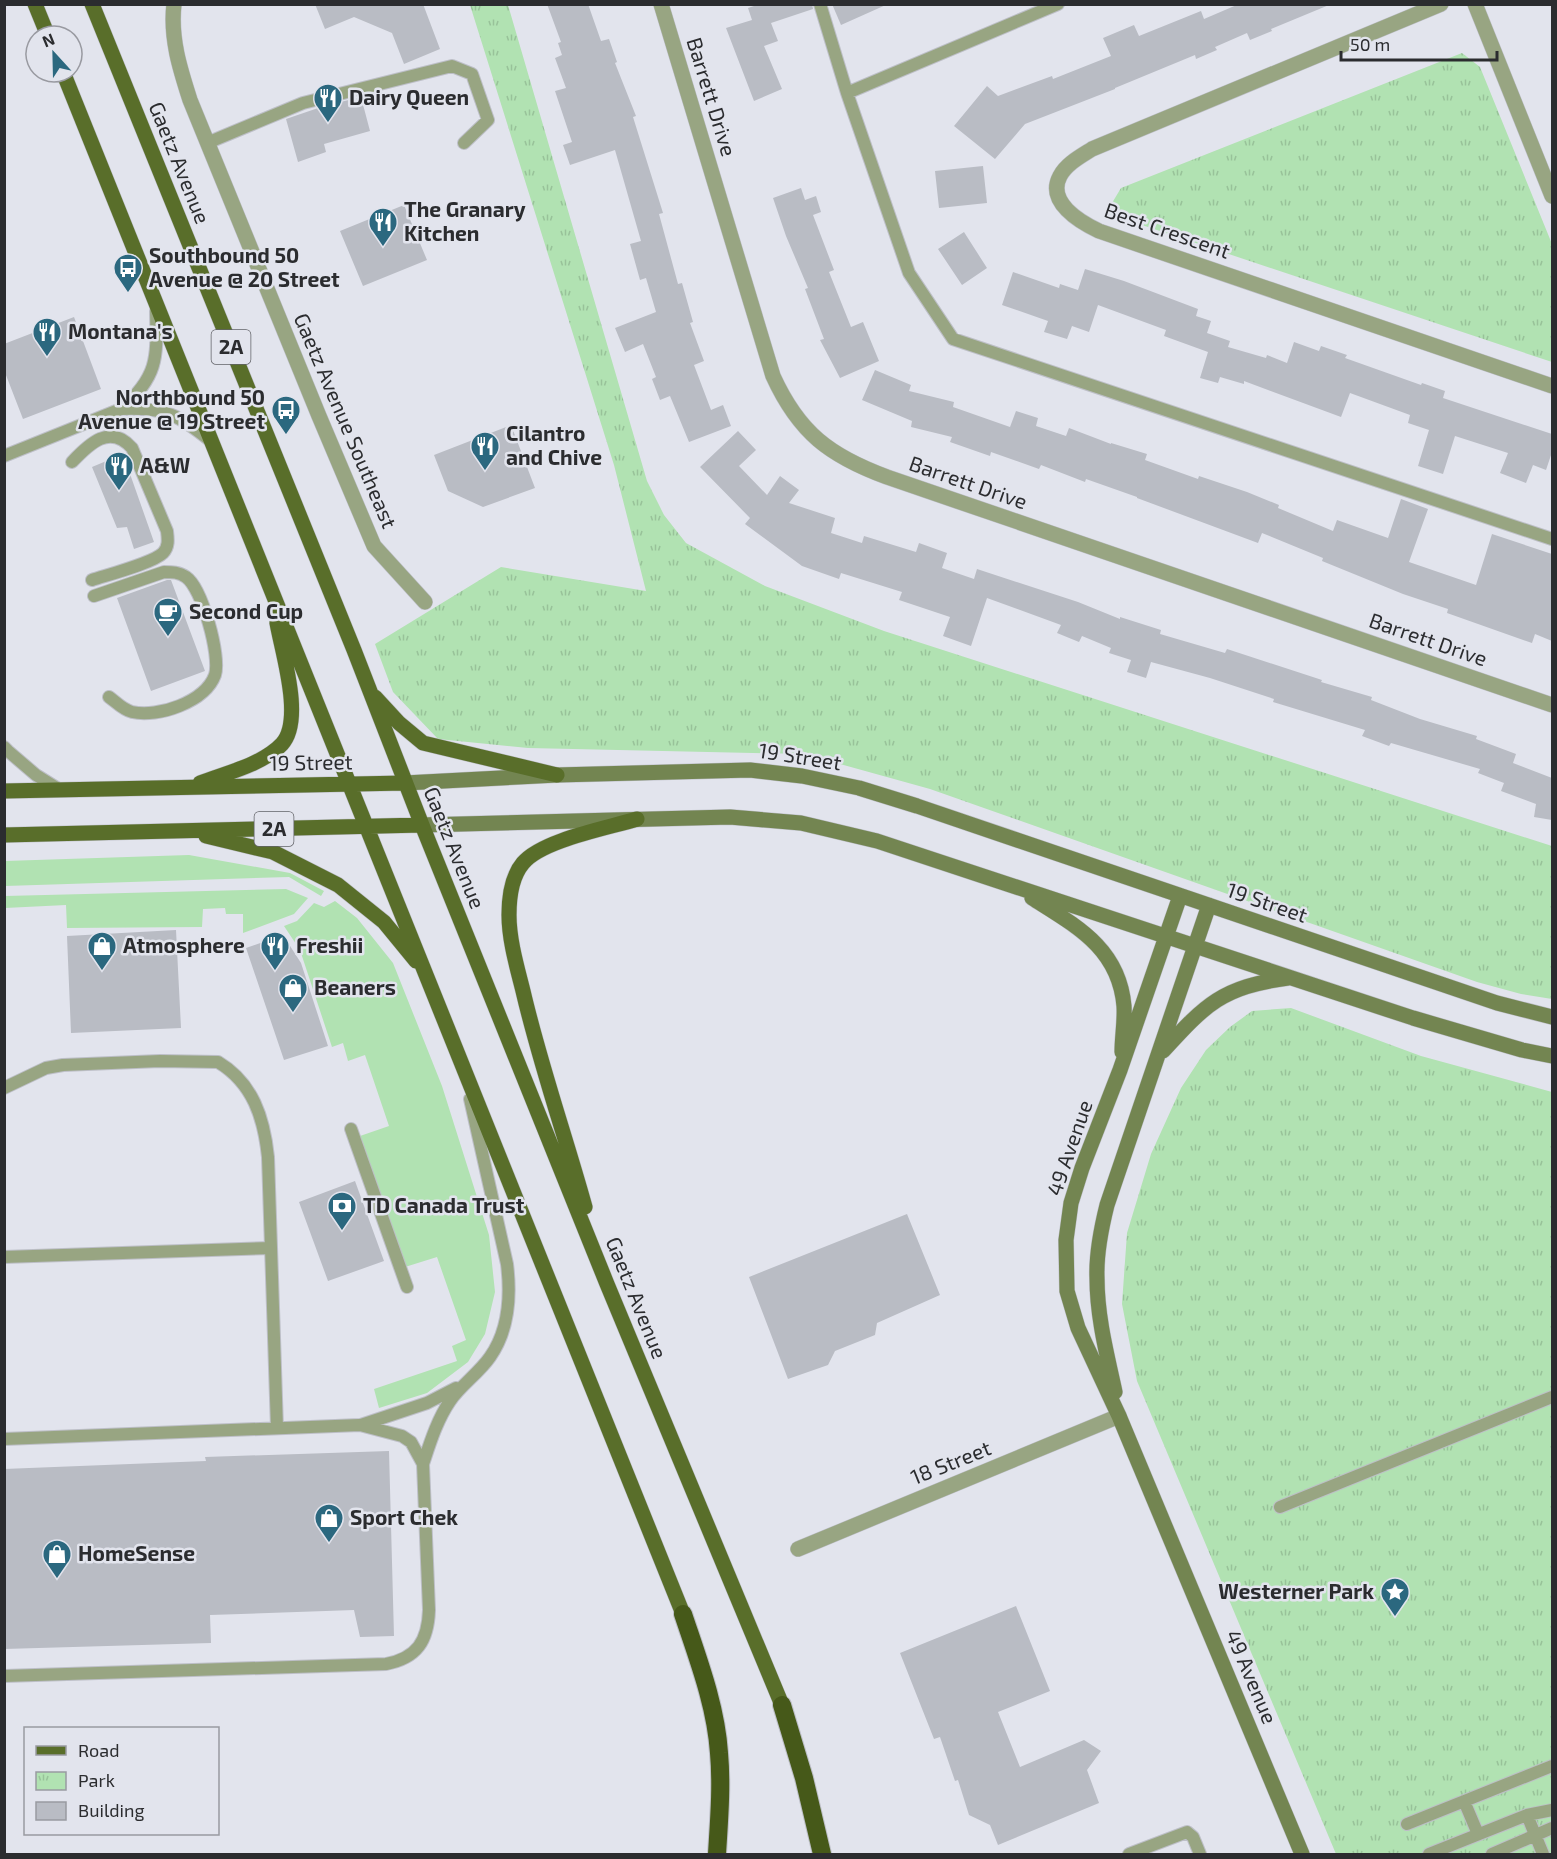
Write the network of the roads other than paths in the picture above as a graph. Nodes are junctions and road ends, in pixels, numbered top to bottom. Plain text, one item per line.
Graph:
1 (36, 4) edge
2 (92, 4) edge
3 (174, 4) edge
4 (661, 4) edge
5 (820, 4) edge
6 (1058, 4) edge
7 (1441, 4) edge
8 (1475, 4) edge
9 (44, 24) edge
10 (68, 84) edge
11 (847, 93) junction
12 (207, 142) junction
13 (464, 143) dead end
14 (1552, 196) edge
15 (156, 302) junction
16 (1552, 386) edge
17 (121, 409) junction
18 (212, 442) junction
19 (4, 456) edge
20 (72, 462) dead end
21 (1552, 539) edge
22 (92, 580) dead end
23 (272, 593) junction
24 (94, 596) dead end
25 (425, 602) dead end
26 (369, 690) junction
27 (109, 697) dead end
28 (1552, 705) edge
29 (4, 747) edge
30 (557, 775) junction
31 (350, 783) junction
32 (405, 783) junction
33 (191, 787) junction
34 (60, 790) junction
35 (4, 791) edge
36 (637, 819) junction
37 (422, 825) junction
38 (366, 827) junction
39 (182, 830) junction
40 (4, 835) edge
41 (1012, 885) junction
42 (1180, 896) junction
43 (1209, 905) junction
44 (1167, 936) junction
45 (1195, 945) junction
46 (426, 973) junction
47 (1291, 978) junction
48 (1552, 1017) edge
49 (1159, 1055) junction
50 (1552, 1056) edge
51 (459, 1057) junction
52 (1120, 1070) junction
53 (4, 1088) edge
54 (351, 1129) dead end
55 (271, 1248) junction
56 (4, 1257) edge
57 (607, 1284) junction
58 (407, 1287) dead end
59 (465, 1383) junction
60 (1552, 1397) edge
61 (1119, 1416) junction
62 (360, 1425) junction
63 (277, 1428) junction
64 (4, 1439) edge
65 (423, 1464) junction
66 (1280, 1507) dead end
67 (798, 1549) dead end
68 (683, 1614) joint
69 (4, 1676) edge
70 (782, 1705) joint
71 (1552, 1766) edge
72 (1464, 1801) junction
73 (1552, 1810) edge
74 (1527, 1815) junction
75 (1407, 1824) dead end
76 (1552, 1828) edge
77 (1478, 1834) junction
78 (1536, 1837) junction
79 (1545, 1852) edge
80 (717, 1854) edge
81 (822, 1854) edge
82 (1129, 1854) edge
83 (1200, 1854) edge
84 (1302, 1854) edge
85 (1429, 1854) edge
86 (1492, 1854) edge

1 - 9 main road
2 - 26 main road, Gaetz Avenue / 2A
3 - 12 street, Gaetz Avenue Southeast
4 - 28 street, Barrett Drive
5 - 11 lane
6 - 11 lane
7 - 16 street, Best Crescent
8 - 14 street
10 - 15 main road, 2A
11 - 21 lane
12 - 13 lane
12 - 25 street, Gaetz Avenue Southeast
15 - 17 lane
15 - 18 main road, 2A
17 - 18 lane
17 - 19 lane
18 - 23 main road, 2A
20 - 22 lane
23 - 31 main road, 2A
23 - 33 main road
24 - 27 lane
26 - 30 main road
26 - 32 main road, Gaetz Avenue / 2A
29 - 34 lane
30 - 32 main road, 19 Street
30 - 42 main road, 19 Street
31 - 32 main road, 19 Street / 2A
31 - 33 main road, 19 Street / 2A
31 - 38 main road, 2A
32 - 37 main road, Gaetz Avenue / 2A
33 - 34 main road, 19 Street / 2A
34 - 35 main road, 19 Street / 2A
36 - 37 main road
36 - 41 main road
36 - 57 main road
37 - 38 main road, 2A
37 - 57 main road, Gaetz Avenue
38 - 39 main road, 2A
38 - 46 main road
39 - 40 main road, 2A
39 - 46 main road
41 - 44 main road
41 - 52 main road
42 - 43 main road, 19 Street
42 - 44 main road, 49 Avenue
43 - 45 main road, 49 Avenue
43 - 48 main road, 19 Street
44 - 45 main road
44 - 52 main road, 49 Avenue
45 - 47 main road
45 - 49 main road, 49 Avenue
46 - 51 main road
47 - 49 main road
47 - 50 main road
49 - 61 main road, 49 Avenue
51 - 59 lane
51 - 68 main road
52 - 61 main road, 49 Avenue
53 - 55 lane
54 - 58 lane
55 - 56 lane
55 - 63 lane
57 - 70 main road, Gaetz Avenue
59 - 62 lane
59 - 65 lane
60 - 66 lane
61 - 67 street, 18 Street
61 - 84 main road, 49 Avenue
62 - 63 lane
62 - 65 lane
63 - 64 lane
65 - 69 lane
68 - 80 highway
70 - 81 highway
71 - 72 lane
72 - 75 lane
72 - 77 lane
73 - 74 lane
74 - 77 lane
74 - 78 lane
76 - 78 lane
77 - 85 lane
78 - 79 lane
78 - 86 lane
82 - 83 lane

